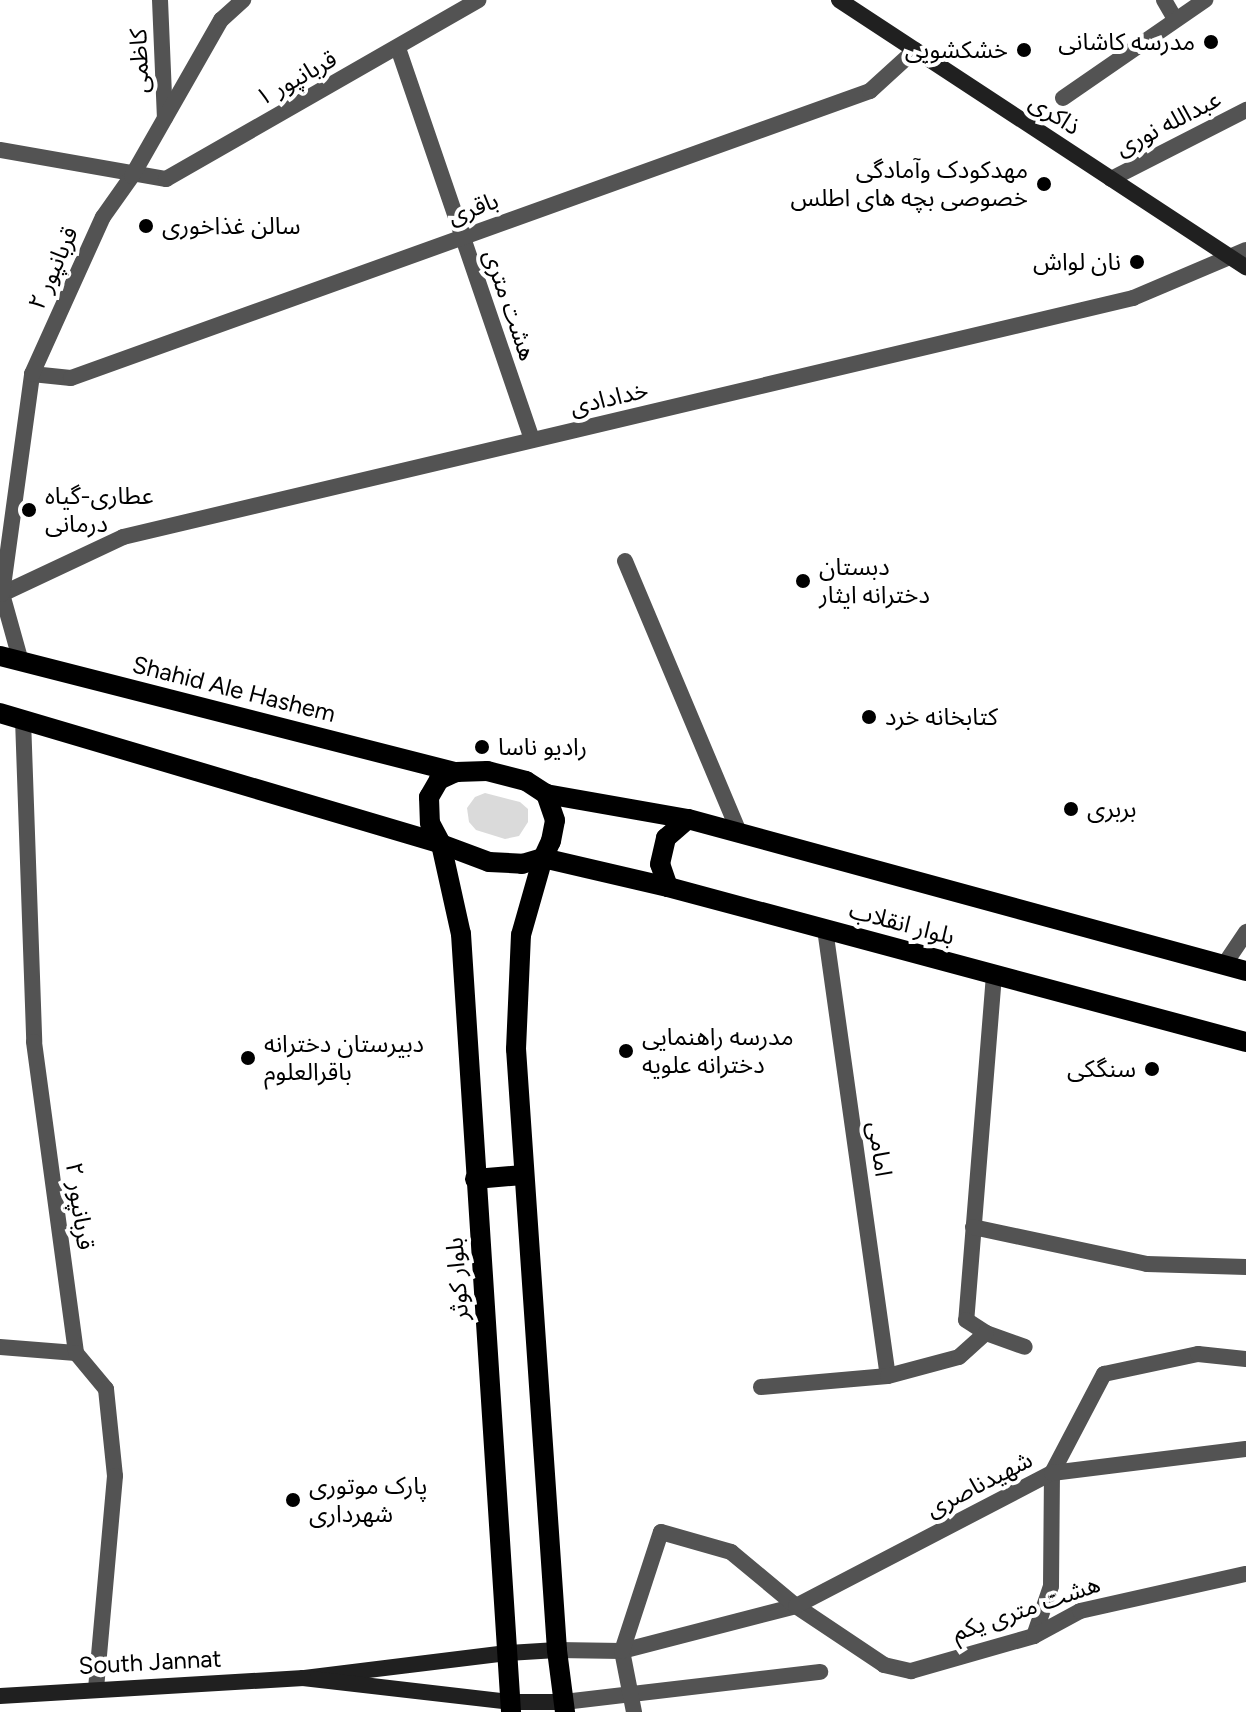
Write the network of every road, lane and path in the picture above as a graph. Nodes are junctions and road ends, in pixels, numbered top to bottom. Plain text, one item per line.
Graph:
1 (160, 0) edge
2 (243, 0) edge
3 (478, 0) edge
4 (839, 0) edge
5 (1164, 0) edge
6 (1205, 0) edge
7 (1175, 19) junction
8 (398, 48) junction
9 (915, 50) junction
10 (1063, 98) dead end
11 (1246, 110) edge
12 (165, 120) junction
13 (0, 150) edge
14 (132, 176) junction
15 (1111, 179) junction
16 (462, 238) junction
17 (1238, 254) edge
18 (1246, 267) edge
19 (32, 374) junction
20 (532, 440) junction
21 (625, 561) dead end
22 (1, 594) edge
23 (0, 656) edge
24 (21, 662) junction
25 (0, 713) edge
26 (23, 719) junction
27 (456, 772) junction
28 (546, 794) junction
29 (688, 819) junction
30 (740, 834) junction
31 (441, 844) junction
32 (543, 858) junction
33 (668, 887) junction
34 (825, 929) junction
35 (1246, 932) edge
36 (1224, 965) junction
37 (1246, 971) edge
38 (994, 975) junction
39 (1246, 1042) edge
40 (523, 1175) junction
41 (475, 1179) junction
42 (973, 1227) junction
43 (1246, 1267) edge
44 (986, 1333) junction
45 (0, 1347) edge
46 (1025, 1347) dead end
47 (76, 1353) junction
48 (1246, 1359) edge
49 (888, 1376) junction
50 (761, 1387) dead end
51 (1246, 1449) edge
52 (1052, 1473) junction
53 (1246, 1574) edge
54 (796, 1606) junction
55 (1034, 1636) junction
56 (557, 1650) junction
57 (622, 1651) junction
58 (507, 1653) junction
59 (820, 1672) dead end
60 (303, 1678) junction
61 (96, 1689) junction
62 (0, 1696) edge
63 (632, 1704) edge
64 (511, 1707) edge
65 (564, 1707) edge

1 - 12 street, کاظمی
2 - 12 street, قربانپور ۲
3 - 8 street, قربانپور ۱
4 - 9 main road, ذاکری
5 - 7 street
6 - 7 street
7 - 10 street
8 - 14 street, قربانپور ۱
8 - 16 street, هشت متری
9 - 15 main road, ذاکری
9 - 16 street, باقری
11 - 15 street, عبدالله نوری
12 - 14 street, قربانپور ۲
13 - 14 street, قربانپور ۱
14 - 19 street, قربانپور ۲
15 - 17 main road, ذاکری
16 - 19 street, باقری
16 - 20 street, هشت متری
17 - 18 main road, ذاکری
17 - 20 street, خدادادی
19 - 22 street, قربانپور ۲
20 - 22 street, خدادادی
21 - 30 street
22 - 24 street
23 - 24 main road, Shahid Ale Hashem
24 - 27 main road, Shahid Ale Hashem
25 - 26 main road
26 - 31 main road
26 - 47 street, قربانپور ۲
27 - 28 main road
27 - 31 main road
28 - 29 main road, بلوار انقلاب
28 - 32 main road
29 - 30 main road, بلوار انقلاب
29 - 33 main road
30 - 36 main road, بلوار انقلاب
31 - 32 main road
31 - 41 main road, بلوار کوثر
32 - 33 main road, بلوار انقلاب
32 - 40 main road
33 - 34 main road, بلوار انقلاب
34 - 38 main road, بلوار انقلاب
34 - 49 street, امامی
35 - 36 street
36 - 37 main road, بلوار انقلاب
38 - 39 main road, بلوار انقلاب
38 - 42 street
40 - 41 main road
40 - 56 main road
41 - 58 main road, بلوار کوثر
42 - 43 street
42 - 44 street
44 - 46 street
44 - 49 street
45 - 47 street
47 - 61 street
48 - 52 street
49 - 50 street
51 - 52 street, شهید‌ناصری
52 - 54 street, شهید‌ناصری
52 - 55 street
53 - 55 street, هشت متری یکم
54 - 55 street, هشت متری یکم
54 - 57 street
54 - 57 street, هشت متری یکم
56 - 57 street
56 - 58 main road
56 - 65 main road
57 - 63 street
58 - 60 main road
58 - 64 main road, بلوار کوثر
59 - 63 street
60 - 61 main road, South Jannat
60 - 64 main road
61 - 62 main road, South Jannat
63 - 65 street
64 - 65 main road

